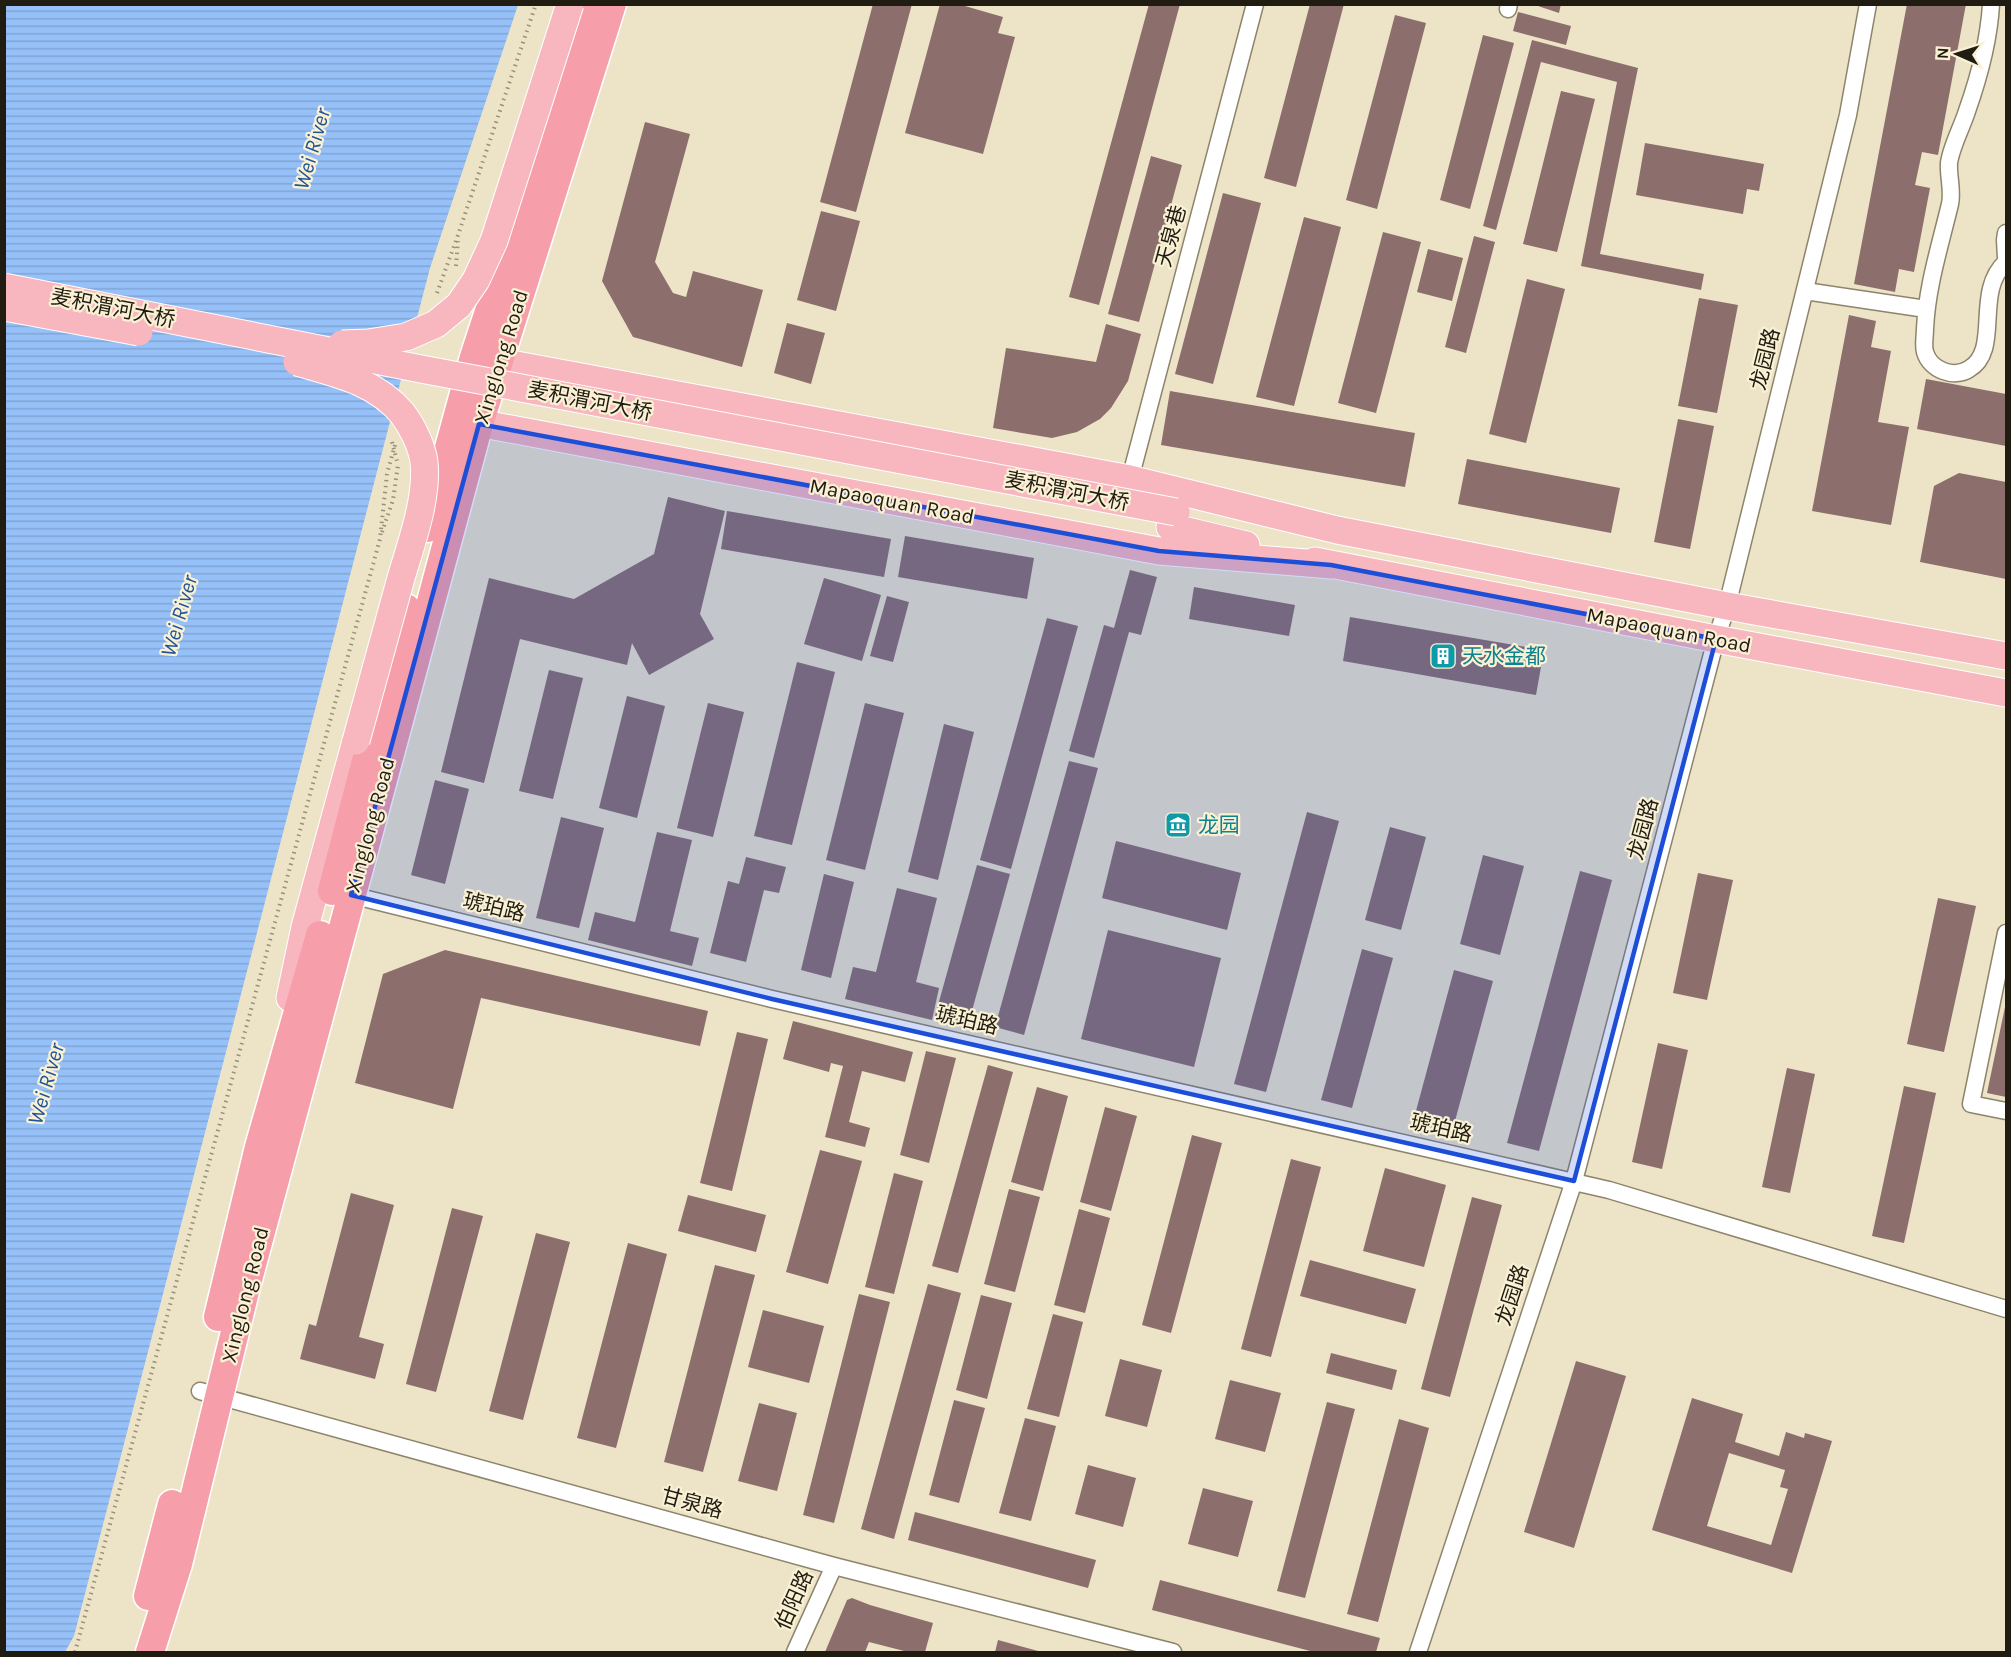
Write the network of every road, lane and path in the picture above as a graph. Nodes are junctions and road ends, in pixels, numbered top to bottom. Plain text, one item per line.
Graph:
1 (536, 4) edge
2 (570, 4) edge
3 (590, 4) edge
4 (612, 4) edge
5 (1255, 4) edge
6 (1868, 4) edge
7 (1991, 4) edge
8 (2007, 232) edge
9 (459, 235) junction
10 (2007, 260) edge
11 (453, 276) dead end
12 (4, 287) edge
13 (1805, 291) junction
14 (436, 294) dead end
15 (4, 307) edge
16 (1926, 309) junction
17 (297, 353) junction
18 (486, 360) junction
19 (468, 421) junction
20 (396, 440) dead end
21 (398, 465) dead end
22 (1130, 479) junction
23 (1173, 519) junction
24 (1337, 530) junction
25 (380, 538) junction
26 (1331, 565) junction
27 (1727, 606) junction
28 (1716, 639) junction
29 (2007, 656) edge
30 (2007, 693) edge
31 (351, 895) junction
32 (2007, 933) edge
33 (2007, 1111) edge
34 (259, 1147) junction
35 (1574, 1181) junction
36 (2007, 1309) edge
37 (210, 1394) junction
38 (834, 1566) junction
39 (75, 1653) edge
40 (131, 1653) edge
41 (150, 1653) edge
42 (795, 1653) edge
43 (1173, 1653) edge
44 (1418, 1653) edge

1 - 9 path
2 - 17 main road, bridge
3 - 18 highway, Xinglong Road
4 - 18 highway, Xinglong Road
5 - 22 street, 天泉巷
6 - 13 street, 龙园路
7 - 16 street
8 - 10 street
9 - 11 path
9 - 14 path
10 - 16 street
12 - 17 main road, 麦积渭河大桥, bridge
13 - 16 street
13 - 27 street, 龙园路
15 - 17 main road, 麦积渭河大桥, bridge
17 - 23 main road, 麦积渭河大桥, bridge
17 - 34 main road, bridge
18 - 19 highway, Xinglong Road
18 - 22 main road, Mapaoquan Road
19 - 26 main road, Mapaoquan Road
19 - 31 highway, Xinglong Road
19 - 34 highway, Xinglong Road
20 - 25 path
21 - 25 path
22 - 24 main road, Mapaoquan Road
23 - 24 main road, Mapaoquan Road
23 - 26 main road, Mapaoquan Road
24 - 27 main road, Mapaoquan Road
25 - 39 path
26 - 28 main road, Mapaoquan Road
27 - 28 street, 龙园路
27 - 29 main road, Mapaoquan Road
28 - 30 main road, Mapaoquan Road
28 - 35 street, 龙园路
31 - 35 street, 琥珀路
31 - 37 highway, Xinglong Road
32 - 33 street
34 - 37 highway, Xinglong Road
35 - 36 street, 琥珀路
35 - 44 street, 龙园路
37 - 38 street, 甘泉路
37 - 40 highway, Xinglong Road
37 - 41 highway, Xinglong Road
38 - 42 street, 伯阳路
38 - 43 street, 甘泉路

